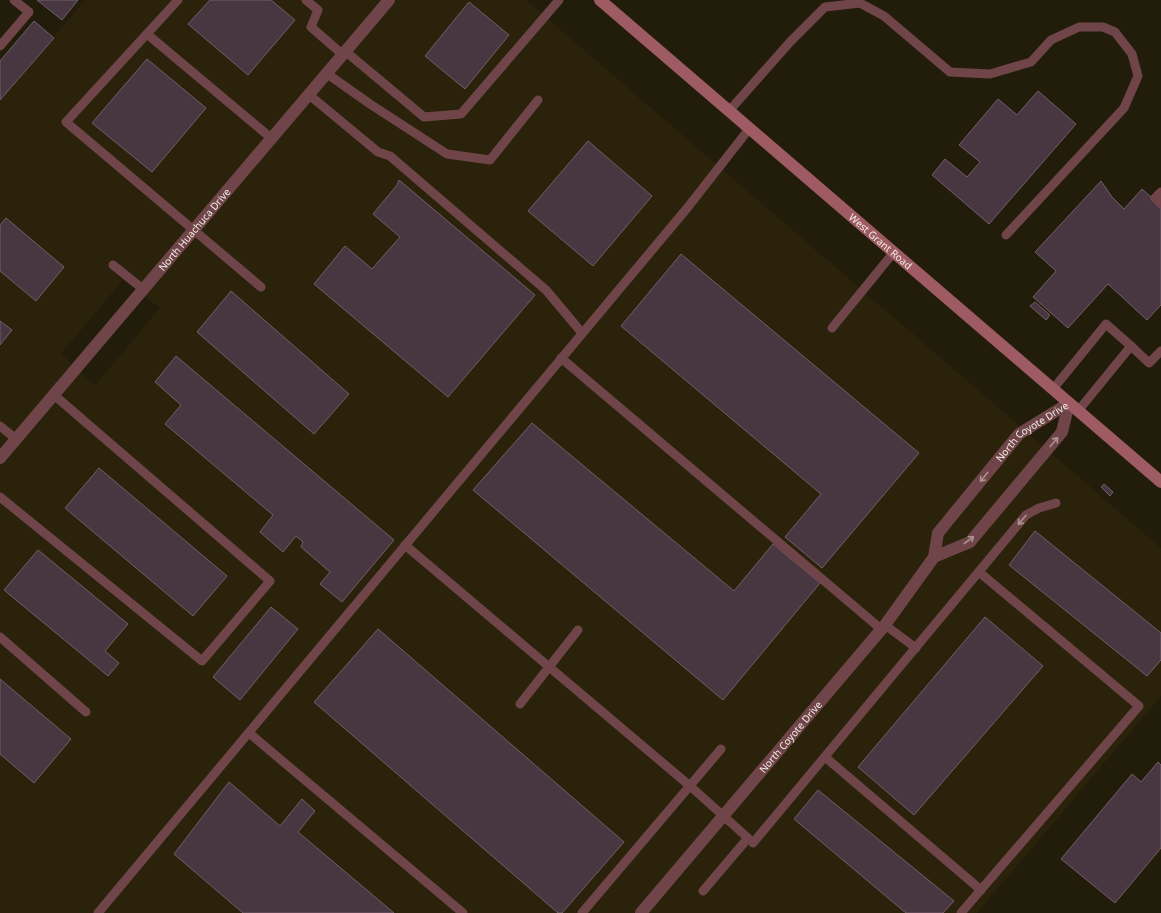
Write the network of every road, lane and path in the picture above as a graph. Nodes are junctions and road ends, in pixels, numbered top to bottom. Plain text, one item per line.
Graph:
1 (14, 0) edge
2 (178, 0) edge
3 (306, 0) edge
4 (389, 0) edge
5 (559, 0) edge
6 (600, 0) edge
7 (147, 34) junction
8 (0, 46) edge
9 (344, 53) junction
10 (326, 73) junction
11 (308, 94) junction
12 (538, 100) dead end
13 (729, 111) junction
14 (749, 129) junction
15 (271, 138) junction
16 (1161, 192) edge
17 (1161, 204) edge
18 (194, 229) junction
19 (1006, 234) dead end
20 (894, 252) junction
21 (113, 265) dead end
22 (261, 287) dead end
23 (143, 289) junction
24 (832, 328) dead end
25 (582, 333) junction
26 (1131, 346) junction
27 (1161, 351) edge
28 (562, 358) junction
29 (1053, 389) junction
30 (54, 394) junction
31 (1073, 407) junction
32 (0, 426) edge
33 (16, 439) junction
34 (0, 458) edge
35 (1161, 482) edge
36 (0, 497) edge
37 (1056, 503) dead end
38 (405, 545) junction
39 (934, 557) junction
40 (979, 572) junction
41 (883, 627) junction
42 (578, 630) dead end
43 (0, 637) edge
44 (916, 648) junction
45 (549, 667) junction
46 (520, 704) dead end
47 (86, 712) dead end
48 (249, 733) junction
49 (720, 749) dead end
50 (825, 757) junction
51 (690, 786) junction
52 (723, 816) junction
53 (753, 843) dead end
54 (981, 890) junction
55 (703, 891) dead end
56 (98, 913) edge
57 (464, 913) edge
58 (582, 913) edge
59 (641, 913) edge
60 (961, 913) edge

1 - 8 lane
2 - 7 lane
3 - 9 lane
4 - 9 street, North Huachuca Drive
5 - 9 lane
6 - 13 main road, West Grant Road
7 - 15 lane
7 - 18 lane
9 - 10 street, North Huachuca Drive
10 - 11 street, North Huachuca Drive
10 - 12 lane
11 - 15 street, North Huachuca Drive
11 - 25 lane
13 - 14 main road, West Grant Road
13 - 19 lane
14 - 20 main road, West Grant Road
14 - 25 lane
15 - 18 street, North Huachuca Drive
16 - 17 lane
18 - 22 lane
18 - 23 street, North Huachuca Drive
20 - 24 lane
20 - 29 main road, West Grant Road
21 - 23 lane
23 - 30 street, North Huachuca Drive
25 - 28 lane
26 - 27 lane
26 - 29 lane
26 - 31 lane
28 - 38 lane
28 - 41 lane
29 - 31 main road, West Grant Road
30 - 33 street, North Huachuca Drive
30 - 36 lane
31 - 35 main road, West Grant Road
39 -> 31 street, North Coyote Drive
31 -> 39 street, North Coyote Drive
32 - 33 lane
33 - 34 street, North Huachuca Drive
37 -> 40 lane
38 - 45 lane
38 - 48 lane
39 - 41 street, North Coyote Drive
40 - 44 lane
40 - 54 lane
41 - 44 lane
41 - 52 street, North Coyote Drive
42 - 45 lane
43 - 47 lane
44 - 50 lane
45 - 46 lane
45 - 51 lane
48 - 56 lane
48 - 57 lane
49 - 51 lane
50 - 53 lane
50 - 54 lane
51 - 52 lane
51 - 58 lane
52 - 55 lane
52 - 59 street, North Coyote Drive
54 - 60 lane

